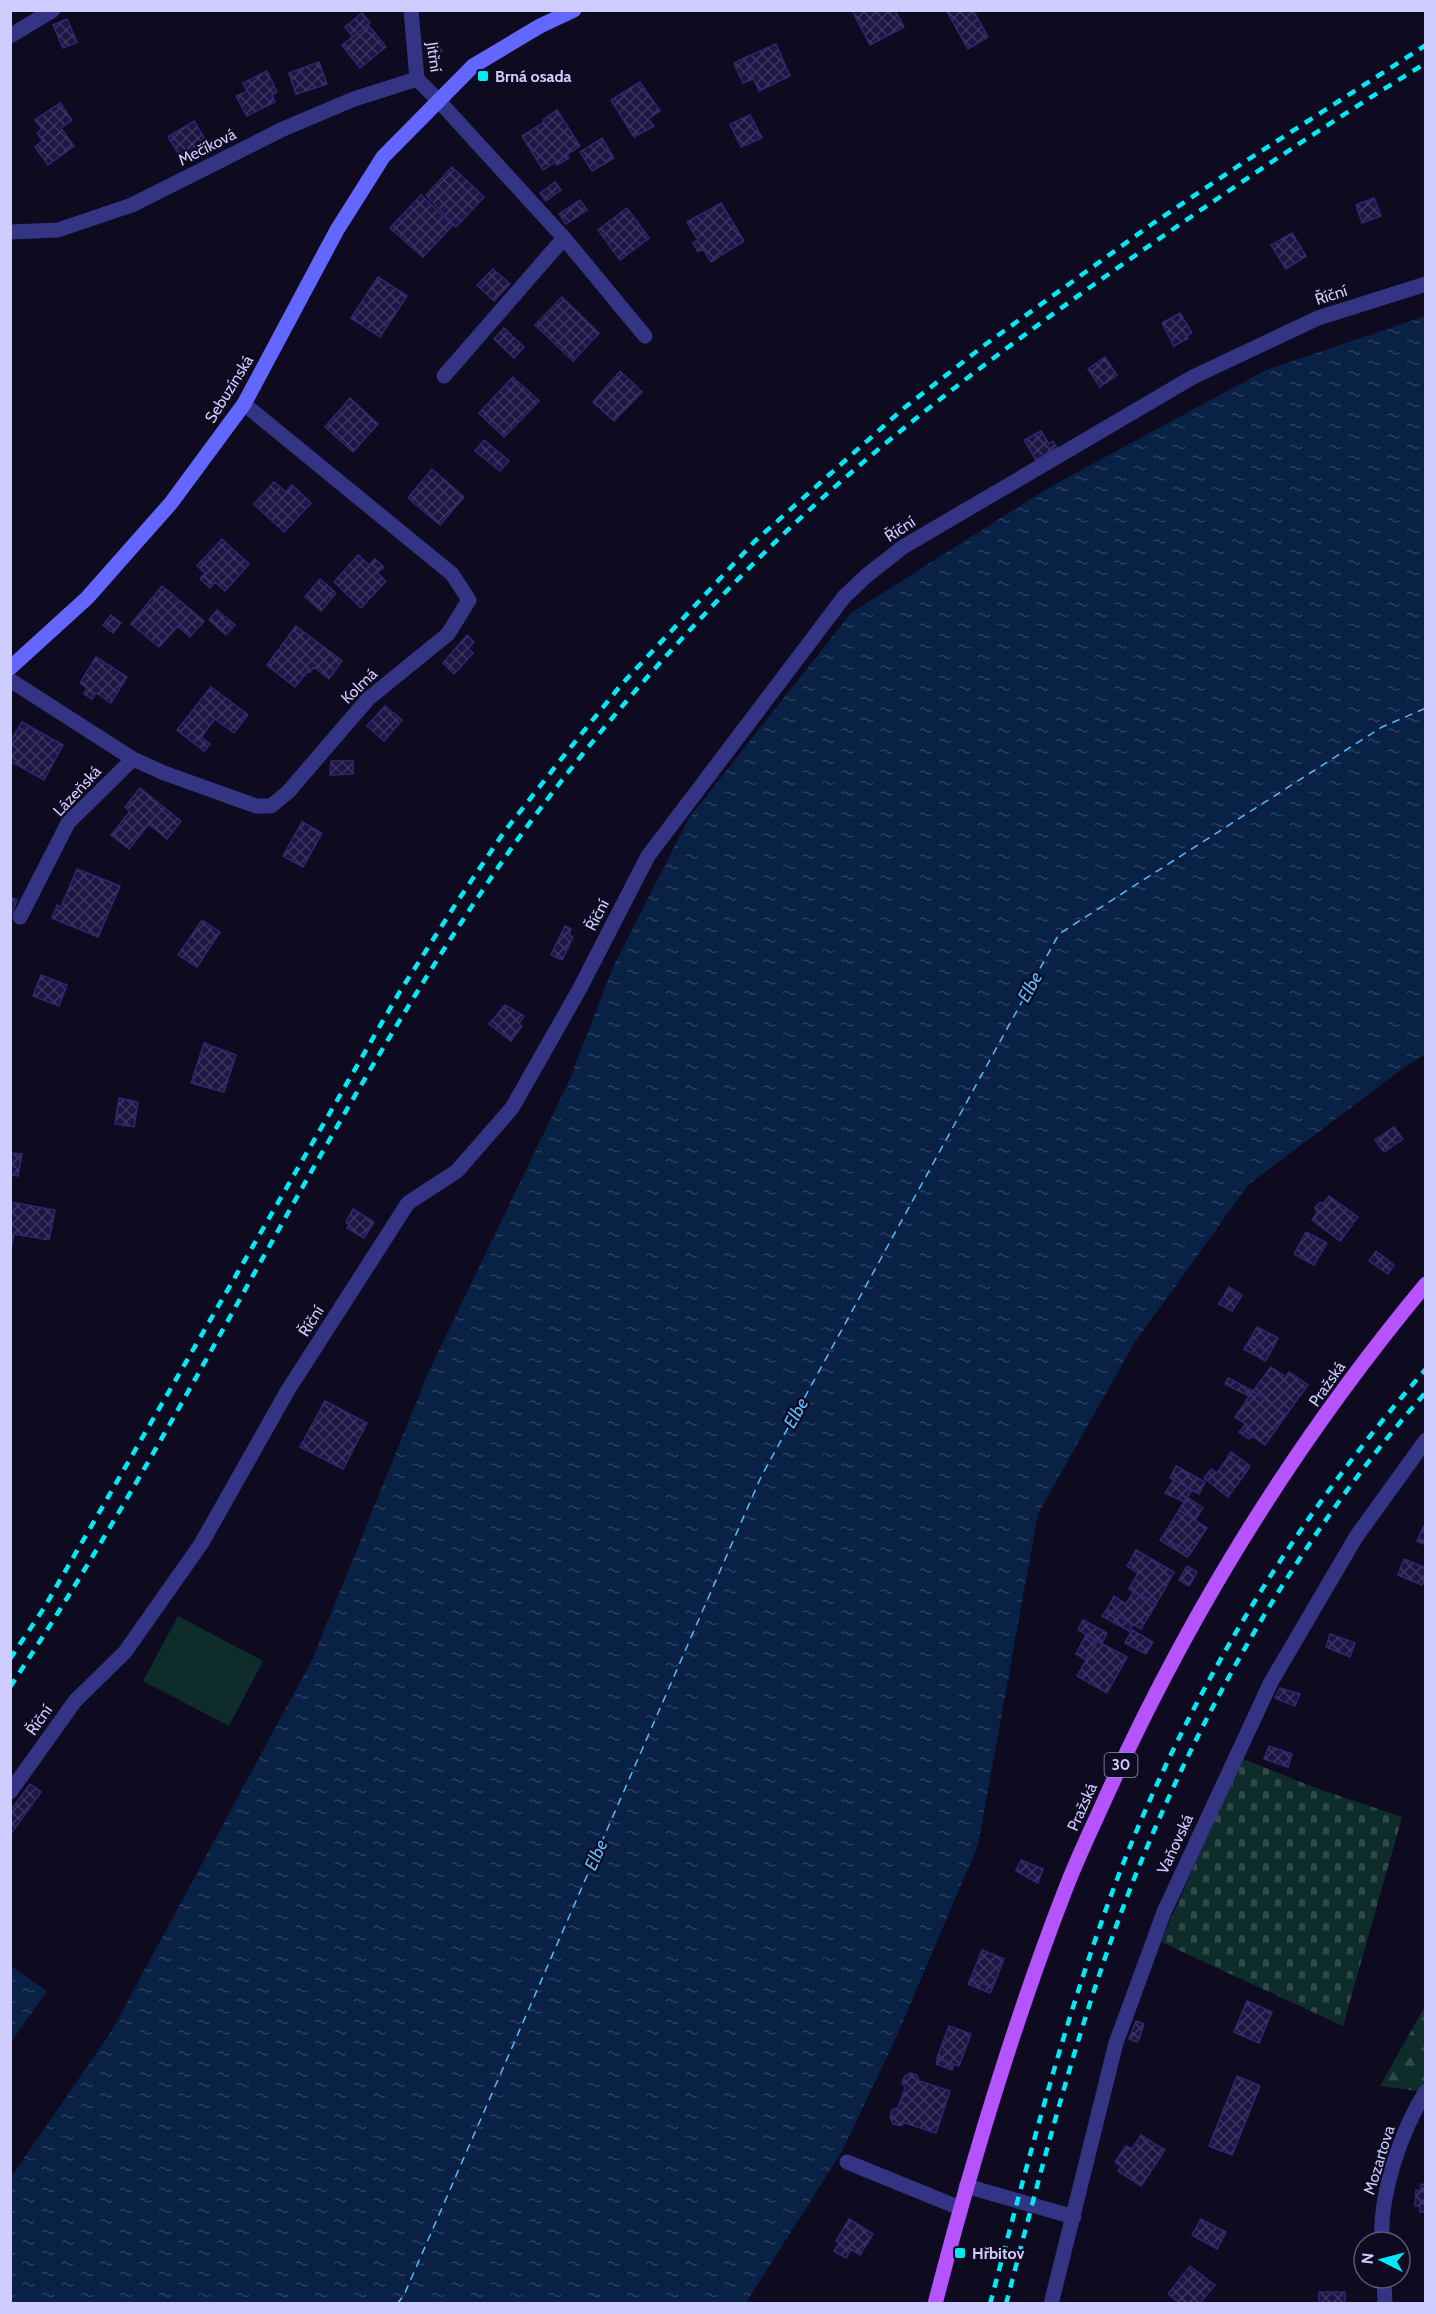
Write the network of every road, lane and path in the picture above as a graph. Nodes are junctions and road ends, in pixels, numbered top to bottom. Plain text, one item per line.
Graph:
1 (53, 10) edge
2 (411, 10) edge
3 (574, 10) edge
4 (10, 36) edge
5 (417, 79) junction
6 (438, 99) junction
7 (10, 232) edge
8 (564, 238) junction
9 (1425, 284) edge
10 (645, 336) dead end
11 (444, 376) dead end
12 (244, 404) junction
13 (10, 668) edge
14 (10, 680) edge
15 (133, 759) junction
16 (20, 917) dead end
17 (1425, 1284) edge
18 (1425, 1440) edge
19 (10, 1792) edge
20 (1425, 2091) edge
21 (847, 2162) dead end
22 (966, 2186) junction
23 (960, 2208) junction
24 (1074, 2217) junction
25 (1381, 2230) edge
26 (935, 2304) edge
27 (1051, 2304) edge

1 - 4 street
2 - 5 street, Jitřní
3 - 6 main road, Sebuzínská
5 - 6 street, Jitřní
5 - 7 street, Mečíková
6 - 8 street
6 - 12 main road, Sebuzínská
8 - 10 street
8 - 11 street
9 - 19 street, Říční
12 - 13 main road, Sebuzínská
12 - 15 street, Kolmá
14 - 15 street, Kolmá
15 - 16 street, Lázeňská
17 - 22 main road, Pražská / 30
18 - 24 street, Vaňovská
20 - 25 street, Mozartova
21 - 23 street
22 - 23 main road, Pražská / 30
22 - 24 street
23 - 26 main road, Pražská / 30
24 - 27 street, Vaňovská

